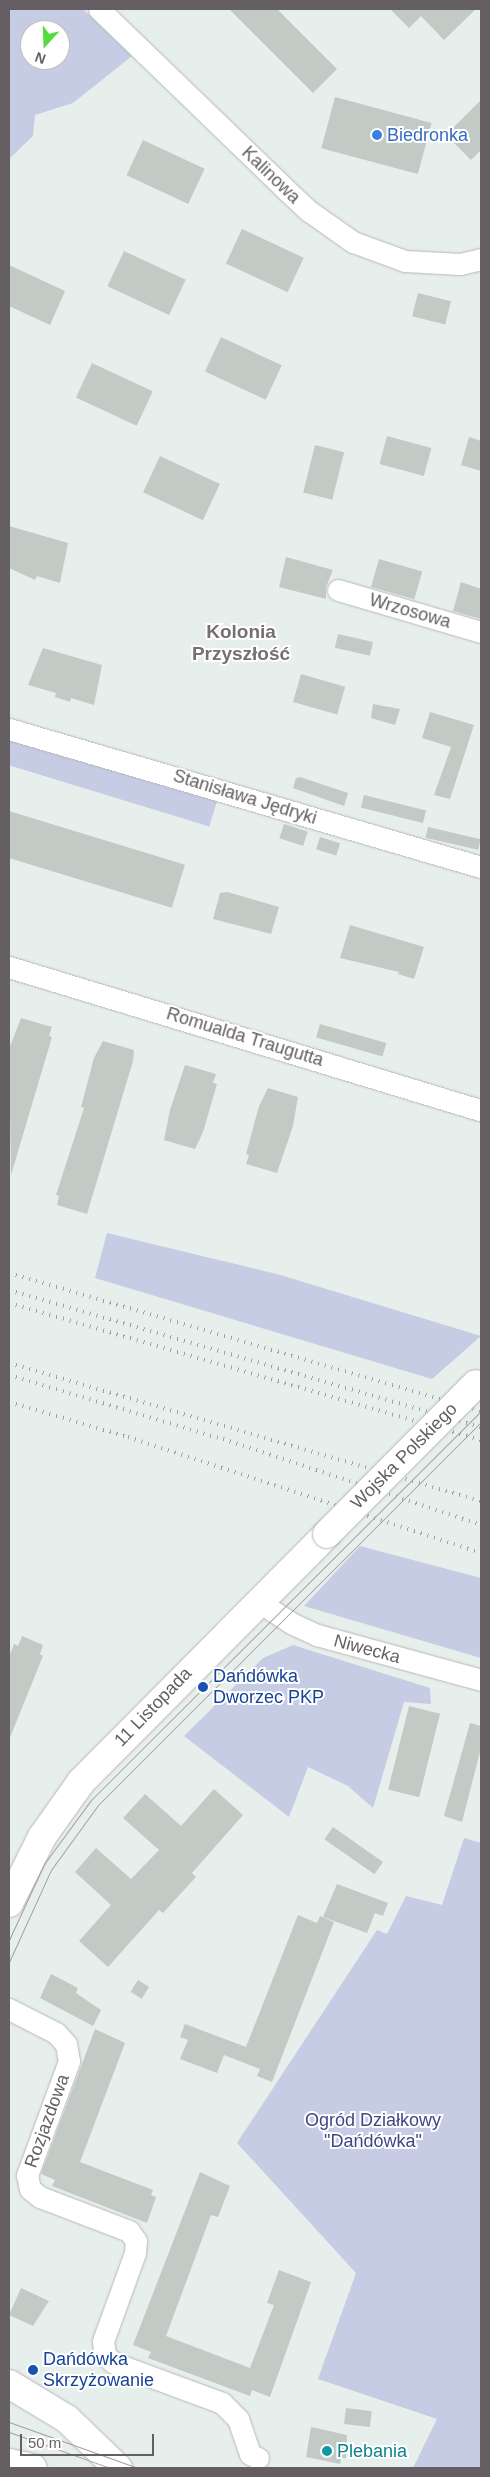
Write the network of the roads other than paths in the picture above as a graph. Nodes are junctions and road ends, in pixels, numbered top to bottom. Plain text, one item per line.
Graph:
1 (99, 9) edge
2 (481, 259) edge
3 (338, 590) dead end
4 (481, 632) edge
5 (9, 729) edge
6 (481, 867) edge
7 (9, 967) edge
8 (481, 1110) edge
9 (478, 1381) edge
10 (327, 1534) joint
11 (259, 1602) junction
12 (481, 1680) edge
13 (9, 1903) edge
14 (9, 2010) edge
15 (9, 2384) edge
16 (258, 2458) dead end
17 (9, 2463) edge
18 (32, 2468) edge
19 (118, 2468) edge

1 - 2 street, Kalinowa
3 - 4 street, Wrzosowa
5 - 6 street, Stanisława Jędryki
7 - 8 street, Romualda Traugutta
9 - 10 main road, Wojska Polskiego, bridge
10 - 11 main road, 11 Listopada
11 - 12 street, Niwecka
11 - 13 main road, 11 Listopada
14 - 16 street, Rozjazdowa
15 - 19 main road
17 - 18 main road

